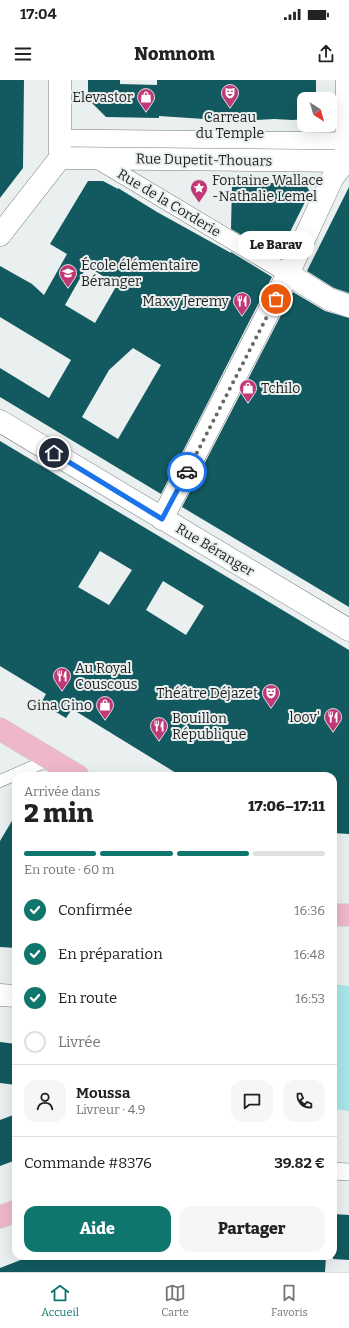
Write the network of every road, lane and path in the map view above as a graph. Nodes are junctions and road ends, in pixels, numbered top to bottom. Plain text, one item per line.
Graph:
1 (60, 80) edge
2 (347, 80) edge
3 (60, 148) junction
4 (347, 155) edge
5 (94, 158) junction
6 (0, 235) edge
7 (288, 274) junction
8 (349, 306) edge
9 (0, 421) edge
10 (162, 519) junction
11 (349, 630) edge
12 (0, 729) edge
13 (51, 759) junction
14 (21, 772) edge
15 (72, 772) edge
16 (12, 776) edge
17 (0, 781) edge
18 (337, 915) edge
19 (349, 915) edge
20 (0, 995) edge
21 (12, 996) edge
22 (337, 1170) edge
23 (349, 1172) edge
24 (12, 1212) edge
25 (0, 1217) edge

1 - 3 street
2 - 4 street
3 - 4 street, Rue Dupetit-Thouars
3 - 5 street, Rue Dupetit-Thouars
3 - 6 street
4 - 5 street, Rue Dupetit-Thouars
4 - 7 street
5 - 7 street, Rue de la Corderie
7 - 8 street, Rue de la Corderie
7 - 10 street
9 - 10 street, Rue Béranger
10 - 11 street, Rue Béranger
12 - 13 main road
13 - 14 lane
13 - 15 main road
16 - 17 lane
18 - 19 main road
20 - 21 street
22 - 23 street
24 - 25 main road

